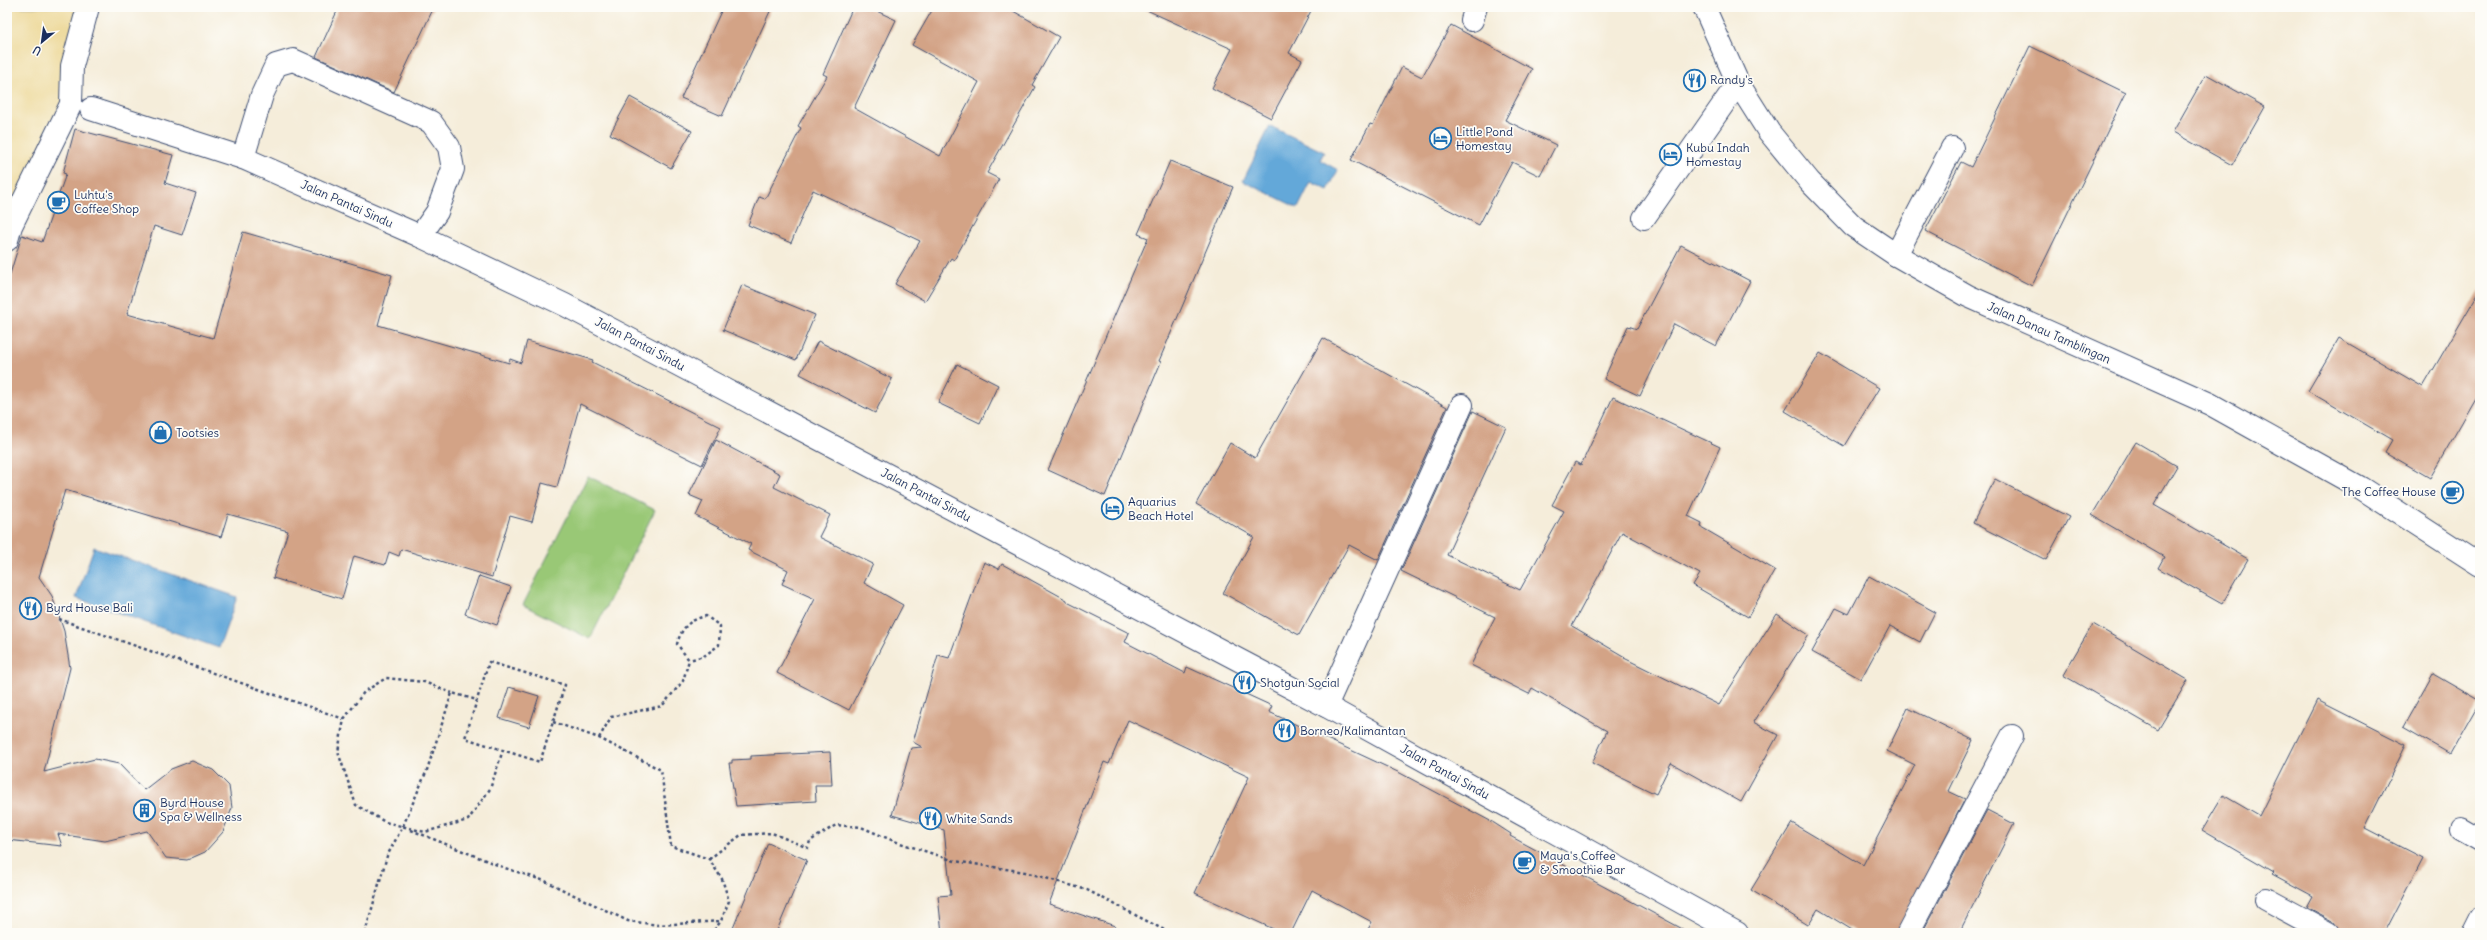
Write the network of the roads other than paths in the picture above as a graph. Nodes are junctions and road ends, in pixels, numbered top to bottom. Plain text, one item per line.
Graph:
1 (88, 7) edge
2 (1704, 7) edge
3 (1738, 83) junction
4 (91, 108) dead end
5 (1952, 148) dead end
6 (244, 158) junction
7 (1644, 218) dead end
8 (420, 236) junction
9 (7, 240) edge
10 (1896, 255) junction
11 (1462, 405) dead end
12 (2480, 565) edge
13 (1326, 706) junction
14 (2012, 736) dead end
15 (2461, 829) dead end
16 (2480, 840) edge
17 (2266, 899) dead end
18 (2480, 919) edge
19 (1737, 933) edge
20 (1908, 933) edge
21 (2329, 933) edge
22 (2473, 933) edge

1 - 9 street
2 - 3 street, Jalan Danau Tamblingan
3 - 7 street
3 - 10 street, Jalan Danau Tamblingan
4 - 6 street, Jalan Pantai Sindu
5 - 10 street
6 - 8 street, Jalan Pantai Sindu
6 - 8 street
8 - 13 street, Jalan Pantai Sindu
10 - 12 street, Jalan Danau Tamblingan
11 - 13 street
13 - 19 street, Jalan Pantai Sindu
14 - 20 street
15 - 16 street
17 - 21 street
18 - 22 street

